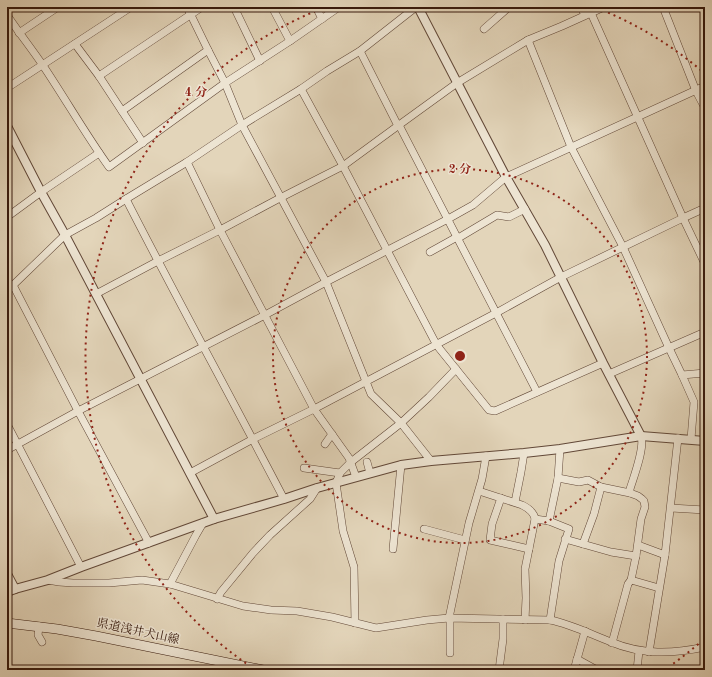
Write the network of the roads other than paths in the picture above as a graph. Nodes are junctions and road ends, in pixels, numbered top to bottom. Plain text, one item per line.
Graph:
1 (58, 7) edge
2 (131, 7) edge
3 (187, 7) edge
4 (202, 7) edge
5 (234, 7) edge
6 (272, 7) edge
7 (316, 7) edge
8 (340, 7) edge
9 (417, 7) edge
10 (509, 7) edge
11 (581, 7) edge
12 (604, 7) edge
13 (663, 7) edge
14 (191, 14) junction
15 (588, 14) junction
16 (7, 15) edge
17 (322, 19) junction
18 (484, 29) dead end
19 (19, 33) junction
20 (528, 40) junction
21 (290, 41) junction
22 (74, 44) junction
23 (208, 50) junction
24 (360, 51) junction
25 (260, 61) junction
26 (43, 66) junction
27 (99, 76) junction
28 (225, 83) junction
29 (458, 83) junction
30 (705, 86) edge
31 (7, 88) edge
32 (301, 89) junction
33 (696, 90) junction
34 (705, 108) edge
35 (122, 111) junction
36 (638, 116) junction
37 (242, 125) junction
38 (399, 125) junction
39 (8, 131) edge
40 (143, 143) junction
41 (571, 147) junction
42 (99, 153) junction
43 (187, 162) junction
44 (343, 166) junction
45 (506, 177) junction
46 (42, 192) junction
47 (280, 198) junction
48 (126, 199) junction
49 (705, 208) edge
50 (525, 209) junction
51 (7, 217) edge
52 (683, 218) junction
53 (448, 219) junction
54 (220, 230) junction
55 (65, 235) junction
56 (457, 238) junction
57 (623, 247) junction
58 (387, 250) junction
59 (430, 252) dead end
60 (158, 261) junction
61 (705, 264) edge
62 (561, 277) junction
63 (326, 282) junction
64 (13, 285) junction
65 (7, 291) edge
66 (96, 294) junction
67 (496, 313) junction
68 (265, 315) junction
69 (705, 332) edge
70 (436, 344) junction
71 (204, 346) junction
72 (669, 348) junction
73 (603, 363) junction
74 (456, 369) junction
75 (705, 373) edge
76 (609, 374) junction
77 (682, 375) junction
78 (140, 379) junction
79 (366, 381) junction
80 (537, 392) junction
81 (510, 404) junction
82 (314, 409) junction
83 (78, 412) junction
84 (512, 412) dead end
85 (401, 423) junction
86 (7, 424) edge
87 (332, 434) junction
88 (641, 436) junction
89 (678, 438) junction
90 (253, 439) junction
91 (691, 439) junction
92 (705, 440) edge
93 (18, 444) junction
94 (325, 444) dead end
95 (560, 449) junction
96 (7, 450) edge
97 (524, 453) junction
98 (486, 456) junction
99 (431, 461) junction
100 (351, 462) junction
101 (367, 462) dead end
102 (401, 465) junction
103 (304, 468) dead end
104 (190, 473) junction
105 (340, 473) junction
106 (370, 473) junction
107 (356, 477) junction
108 (558, 478) junction
109 (336, 483) junction
110 (601, 487) junction
111 (317, 488) junction
112 (479, 491) junction
113 (630, 492) junction
114 (501, 498) junction
115 (284, 499) junction
116 (515, 502) junction
117 (670, 508) junction
118 (705, 510) edge
119 (214, 519) junction
120 (535, 519) junction
121 (549, 521) junction
122 (203, 523) junction
123 (424, 529) dead end
124 (565, 539) junction
125 (466, 540) junction
126 (149, 543) junction
127 (583, 544) junction
128 (638, 545) junction
129 (393, 549) dead end
130 (529, 549) junction
131 (665, 555) junction
132 (636, 556) junction
133 (81, 566) junction
134 (7, 574) edge
135 (48, 580) junction
136 (631, 580) junction
137 (170, 584) junction
138 (659, 588) junction
139 (11, 590) edge
140 (217, 599) junction
141 (449, 618) junction
142 (503, 619) junction
143 (525, 620) junction
144 (550, 620) junction
145 (7, 624) edge
146 (355, 624) junction
147 (39, 626) junction
148 (585, 631) junction
149 (42, 642) dead end
150 (612, 643) junction
151 (705, 647) edge
152 (639, 651) junction
153 (649, 652) junction
154 (450, 653) dead end
155 (578, 659) junction
156 (263, 670) edge
157 (499, 670) edge
158 (574, 670) edge
159 (597, 670) edge
160 (637, 670) edge

1 - 19 street
2 - 22 street
3 - 14 street
4 - 14 street
5 - 25 street
6 - 21 street
7 - 17 street
8 - 17 street
9 - 24 street
9 - 29 street
10 - 18 street
11 - 15 street
12 - 15 street
13 - 33 street
14 - 23 street
14 - 27 street
15 - 20 street
15 - 36 street
16 - 19 street
17 - 21 street
19 - 26 street
20 - 29 street
20 - 41 street
21 - 25 street
22 - 26 street
22 - 27 street
23 - 28 street
23 - 35 street
24 - 32 street
24 - 38 street
25 - 28 street
26 - 31 street
26 - 42 street
27 - 35 street
28 - 37 street
28 - 40 street
29 - 38 street
29 - 45 street
30 - 33 street
32 - 37 street
32 - 44 street
33 - 34 street
33 - 36 street
35 - 40 street
36 - 41 street
36 - 52 street
37 - 43 street
37 - 47 street
38 - 44 street
38 - 53 street
39 - 46 street
40 - 42 street
41 - 45 street
41 - 57 street
42 - 46 street
43 - 48 street
43 - 54 street
44 - 47 street
44 - 58 street
45 - 50 street
45 - 53 street
46 - 51 street
46 - 55 street
47 - 54 street
47 - 63 street
48 - 55 street
48 - 60 street
49 - 52 street
50 - 56 street
50 - 62 street
52 - 57 street
52 - 61 street
53 - 56 street
53 - 58 street
54 - 60 street
54 - 68 street
55 - 64 street
55 - 66 street
56 - 59 street
56 - 67 street
57 - 62 street
57 - 72 street
58 - 63 street
58 - 70 street
60 - 66 street
60 - 71 street
62 - 67 street
62 - 73 street
63 - 68 street
63 - 79 street
64 - 65 street
64 - 83 street
66 - 78 street
67 - 70 street
67 - 80 street
68 - 71 street
68 - 82 street
69 - 72 street
70 - 74 street
70 - 79 street
71 - 78 street
71 - 90 street
72 - 76 street
72 - 77 street
73 - 76 street
73 - 80 street
74 - 81 street
74 - 85 street
75 - 77 street
76 - 88 street
77 - 91 street
78 - 83 street
78 - 104 street
79 - 82 street
79 - 85 street
80 - 81 street
81 - 84 street
82 - 87 street
82 - 90 street
83 - 93 street
83 - 126 street
85 - 99 street
85 - 100 street
86 - 93 street
87 - 94 street
87 - 100 street
88 - 89 street
88 - 95 street
88 - 113 street
89 - 91 street
89 - 117 street
90 - 104 street
90 - 115 street
91 - 92 street
93 - 96 street
93 - 133 street
95 - 97 street
95 - 108 street
97 - 98 street
97 - 116 street
98 - 99 street
98 - 112 street
99 - 102 street
100 - 105 street
100 - 107 street
101 - 106 street
102 - 106 street
102 - 129 street
103 - 105 street
104 - 119 street
105 - 109 street
106 - 107 street
107 - 109 street
108 - 110 street
108 - 121 street
109 - 111 street
109 - 146 street
110 - 113 street
110 - 127 street
111 - 115 street
111 - 140 street
112 - 114 street
112 - 125 street
113 - 128 street
114 - 116 street
114 - 130 street
115 - 119 street
116 - 120 street
117 - 118 street
117 - 131 street
119 - 122 street
120 - 121 street
120 - 130 street
121 - 124 street
122 - 126 street
122 - 137 street
123 - 125 street
124 - 127 street
124 - 144 street
125 - 141 street
126 - 133 street
127 - 132 street
128 - 131 street
128 - 132 street
130 - 143 street
131 - 138 street
132 - 136 street
133 - 135 street
134 - 139 street
135 - 137 street
135 - 139 street
136 - 138 street
136 - 150 street
137 - 140 street
138 - 153 street
140 - 146 street
141 - 142 street
141 - 146 street
141 - 154 street
142 - 143 street
142 - 157 street
143 - 144 street
144 - 148 street
145 - 147 main road, 県道浅井犬山線
147 - 149 street
147 - 156 main road, 県道浅井犬山線
148 - 150 street
148 - 155 street
150 - 152 street
151 - 153 street
152 - 153 street
152 - 160 street
155 - 158 street
155 - 159 street

